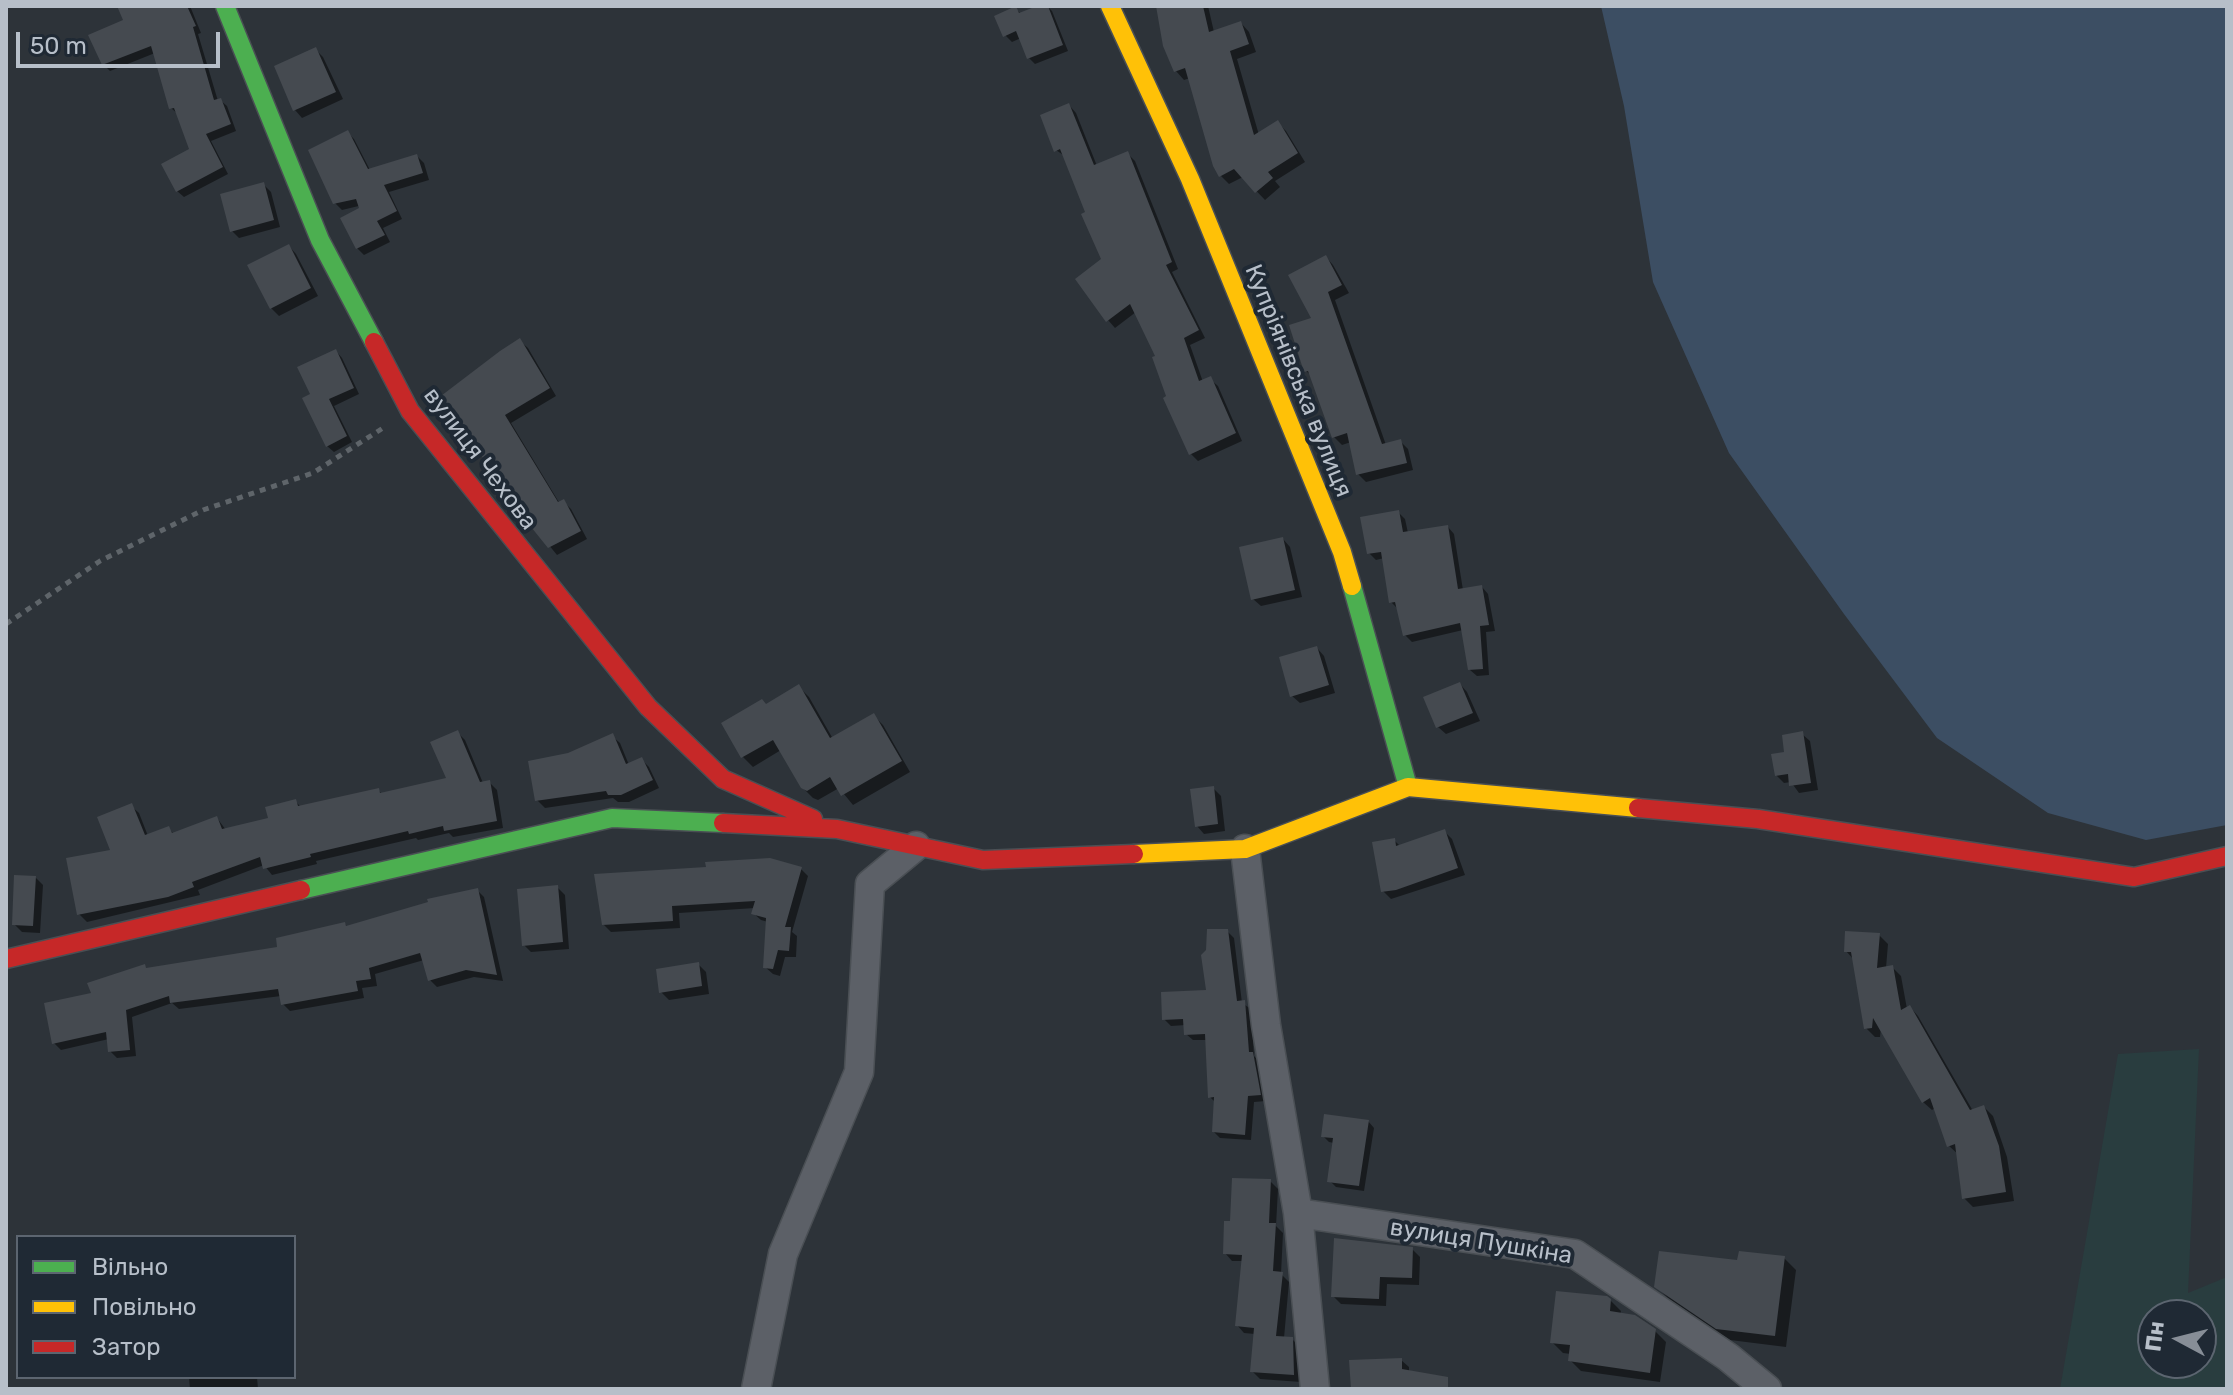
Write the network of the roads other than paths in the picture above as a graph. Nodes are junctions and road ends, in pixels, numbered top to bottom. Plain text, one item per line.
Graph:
1 (225, 6) edge
2 (1110, 6) edge
3 (1408, 787) junction
4 (837, 829) junction
5 (916, 846) junction
6 (1245, 849) junction
7 (2227, 856) edge
8 (6, 959) edge
9 (1298, 1213) junction
10 (756, 1389) edge
11 (1315, 1389) edge
12 (1767, 1389) edge

1 - 4 street, вулиця Чехова
2 - 3 street, Купріянівська вулиця
3 - 6 street
3 - 7 street
4 - 5 street
4 - 8 street
5 - 6 street
5 - 10 street
6 - 9 street
9 - 11 street
9 - 12 street, вулиця Пушкіна

